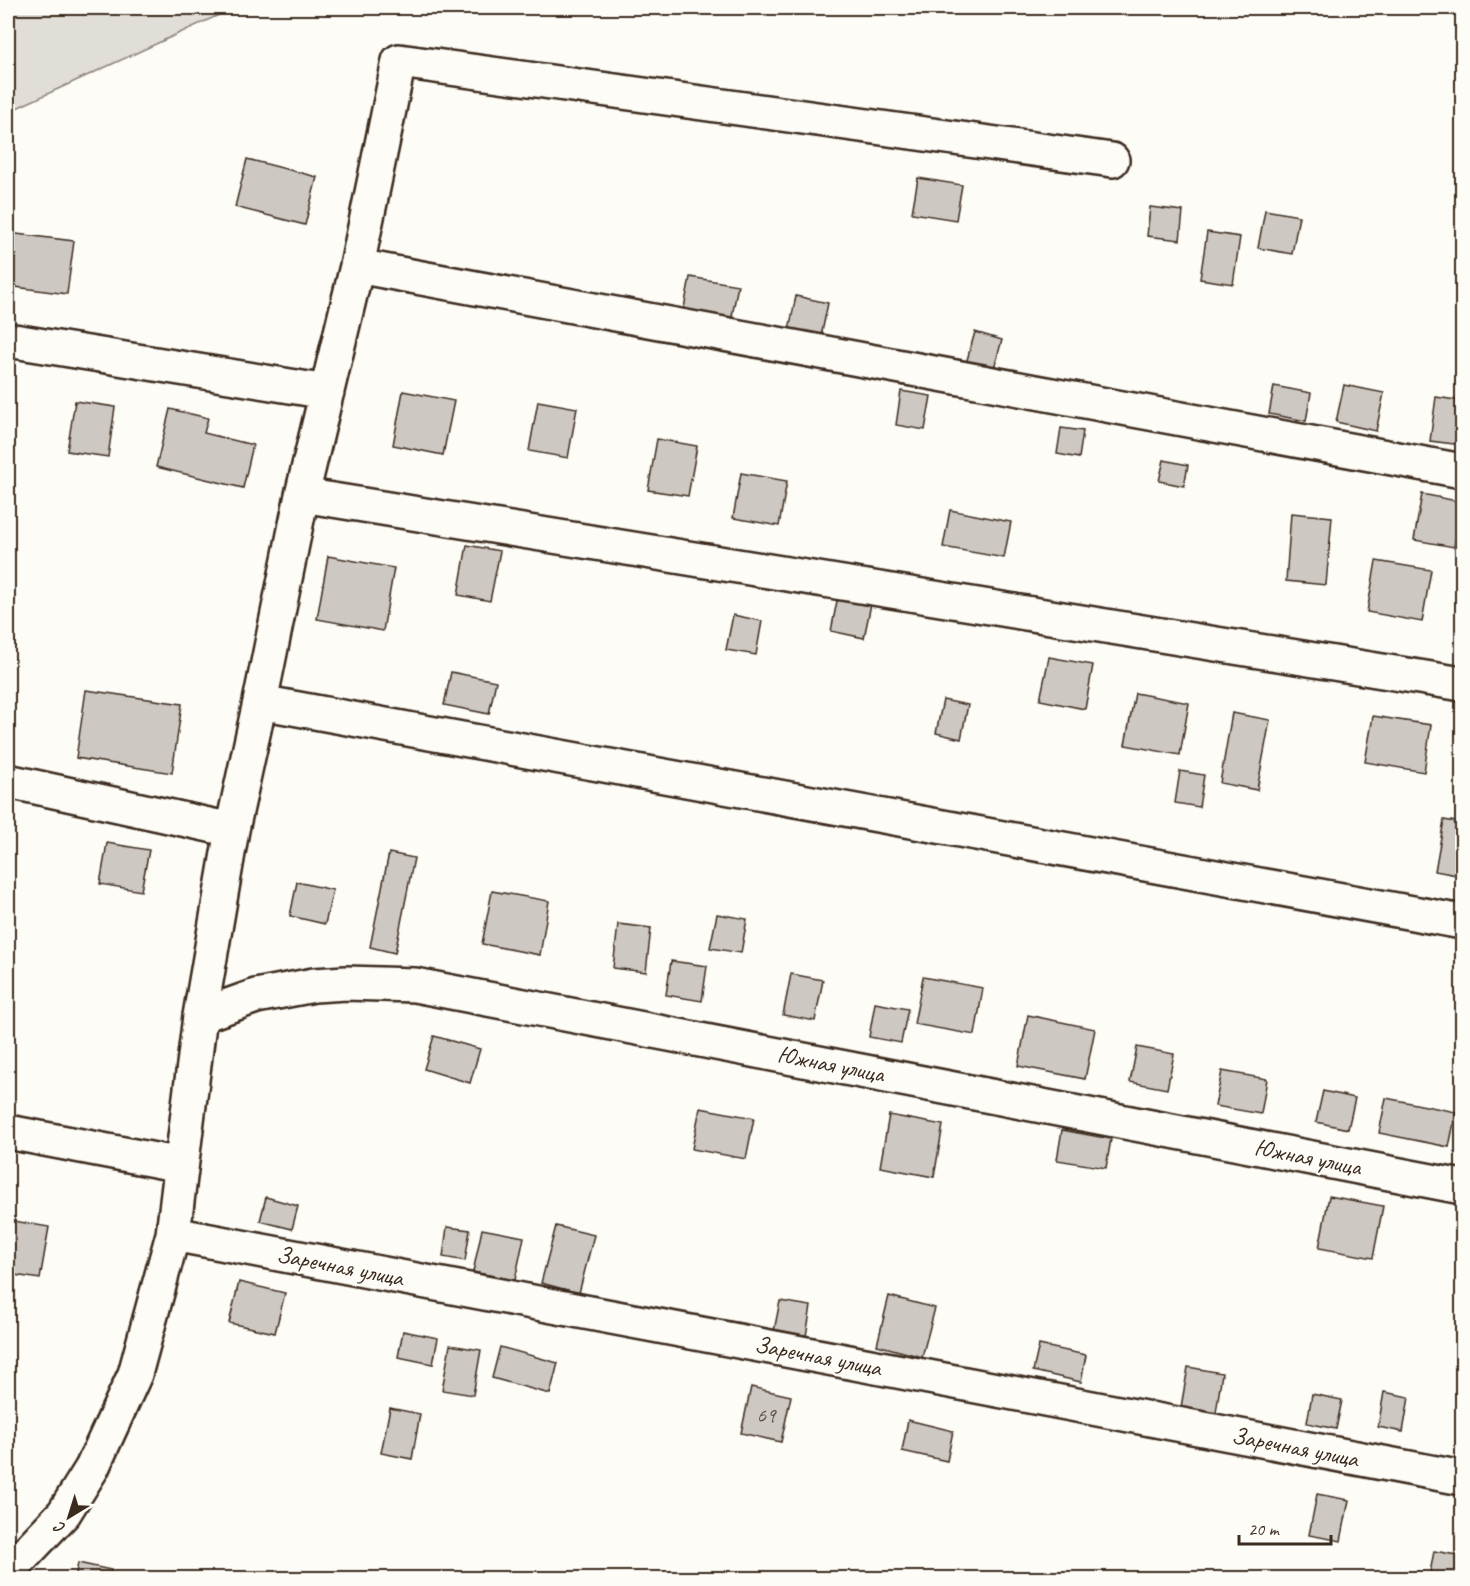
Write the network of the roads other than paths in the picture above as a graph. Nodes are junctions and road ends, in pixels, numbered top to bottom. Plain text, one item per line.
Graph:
1 (1112, 160) dead end
2 (357, 266) junction
3 (8, 340) edge
4 (327, 392) junction
5 (1462, 471) edge
6 (302, 495) junction
7 (1462, 684) edge
8 (260, 702) junction
9 (8, 782) edge
10 (232, 830) junction
11 (1462, 922) edge
12 (200, 1016) junction
13 (8, 1132) edge
14 (181, 1165) junction
15 (1462, 1187) edge
16 (173, 1234) junction
17 (1462, 1479) edge
18 (8, 1572) edge

1 - 2 street
2 - 4 street
2 - 5 street
3 - 4 street
4 - 6 street
6 - 7 street
6 - 8 street
8 - 10 street
8 - 11 street
9 - 10 street
10 - 12 street
12 - 14 street
12 - 15 street, Южная улица
13 - 14 street
14 - 16 street
16 - 17 street, Заречная улица
16 - 18 street

